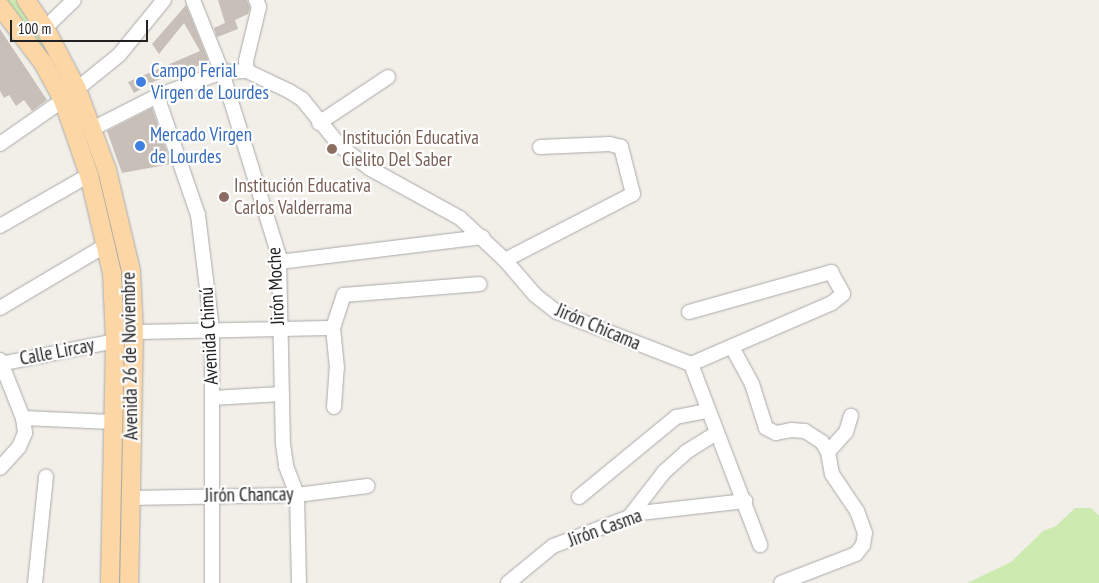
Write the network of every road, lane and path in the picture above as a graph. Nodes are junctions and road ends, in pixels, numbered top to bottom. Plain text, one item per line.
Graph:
1 (26, 0) edge
2 (74, 0) edge
3 (166, 0) edge
4 (193, 0) edge
5 (256, 0) edge
6 (0, 6) edge
7 (45, 28) junction
8 (248, 71) junction
9 (222, 72) junction
10 (388, 77) dead end
11 (70, 94) junction
12 (157, 96) junction
13 (319, 123) junction
14 (92, 129) junction
15 (0, 144) edge
16 (540, 148) dead end
17 (89, 175) junction
18 (0, 226) edge
19 (482, 237) junction
20 (106, 245) junction
21 (505, 260) junction
22 (279, 262) junction
23 (480, 284) dead end
24 (0, 308) edge
25 (690, 312) dead end
26 (278, 327) junction
27 (334, 328) junction
28 (212, 329) junction
29 (134, 332) junction
30 (115, 341) junction
31 (732, 347) junction
32 (1, 363) edge
33 (691, 364) junction
34 (281, 394) junction
35 (212, 398) junction
36 (334, 407) dead end
37 (708, 411) junction
38 (852, 416) dead end
39 (23, 418) junction
40 (112, 422) junction
41 (717, 432) junction
42 (828, 452) junction
43 (0, 468) edge
44 (46, 477) dead end
45 (367, 486) dead end
46 (297, 495) junction
47 (213, 496) junction
48 (579, 497) dead end
49 (130, 498) junction
50 (745, 501) junction
51 (630, 516) junction
52 (760, 545) dead end
53 (35, 583) edge
54 (110, 583) edge
55 (129, 583) edge
56 (212, 583) edge
57 (299, 583) edge
58 (508, 583) edge
59 (781, 583) edge

1 - 7 main road, Avenida 26 de Noviembre
2 - 7 street
3 - 11 street
4 - 9 street, Jirón Moche
5 - 8 street
6 - 11 main road, Avenida 26 de Noviembre
7 - 11 main road, Avenida 26 de Noviembre
8 - 9 street
8 - 13 street, Jirón Chicama
9 - 12 street
9 - 22 street, Jirón Moche
10 - 13 street
11 - 14 main road, Avenida 26 de Noviembre
11 - 15 street
11 - 17 main road, Avenida 26 de Noviembre
12 - 14 street
12 - 28 street, Avenida Chimú
13 - 19 street, Jirón Chicama
14 - 29 main road, Avenida 26 de Noviembre
16 - 21 street
17 - 18 street
17 - 20 main road, Avenida 26 de Noviembre
19 - 21 street, Jirón Chicama
19 - 22 street
20 - 24 street
20 - 30 main road, Avenida 26 de Noviembre
21 - 33 street, Jirón Chicama
22 - 26 street, Jirón Moche
23 - 27 street
25 - 31 street
26 - 27 street
26 - 28 street
26 - 34 street, Jirón Moche
27 - 36 street
28 - 29 street
28 - 35 street, Avenida Chimú
29 - 49 main road, Avenida 26 de Noviembre
30 - 32 street, Calle Lircay
30 - 40 main road, Avenida 26 de Noviembre
31 - 33 street
31 - 42 street
32 - 39 street
33 - 37 street
34 - 35 street
34 - 46 street, Jirón Moche
35 - 47 street, Avenida Chimú
37 - 41 street
37 - 48 street
38 - 42 street
39 - 40 street
39 - 43 street
40 - 54 main road, Avenida 26 de Noviembre
41 - 50 street
41 - 51 street
42 - 59 street
44 - 53 street
45 - 46 street, Jirón Chancay
46 - 47 street, Jirón Chancay
46 - 57 street, Jirón Moche
47 - 49 street, Jirón Chancay
47 - 56 street, Avenida Chimú
49 - 55 main road, Avenida 26 de Noviembre
50 - 51 street, Jirón Casma
50 - 52 street
51 - 58 street, Jirón Casma

